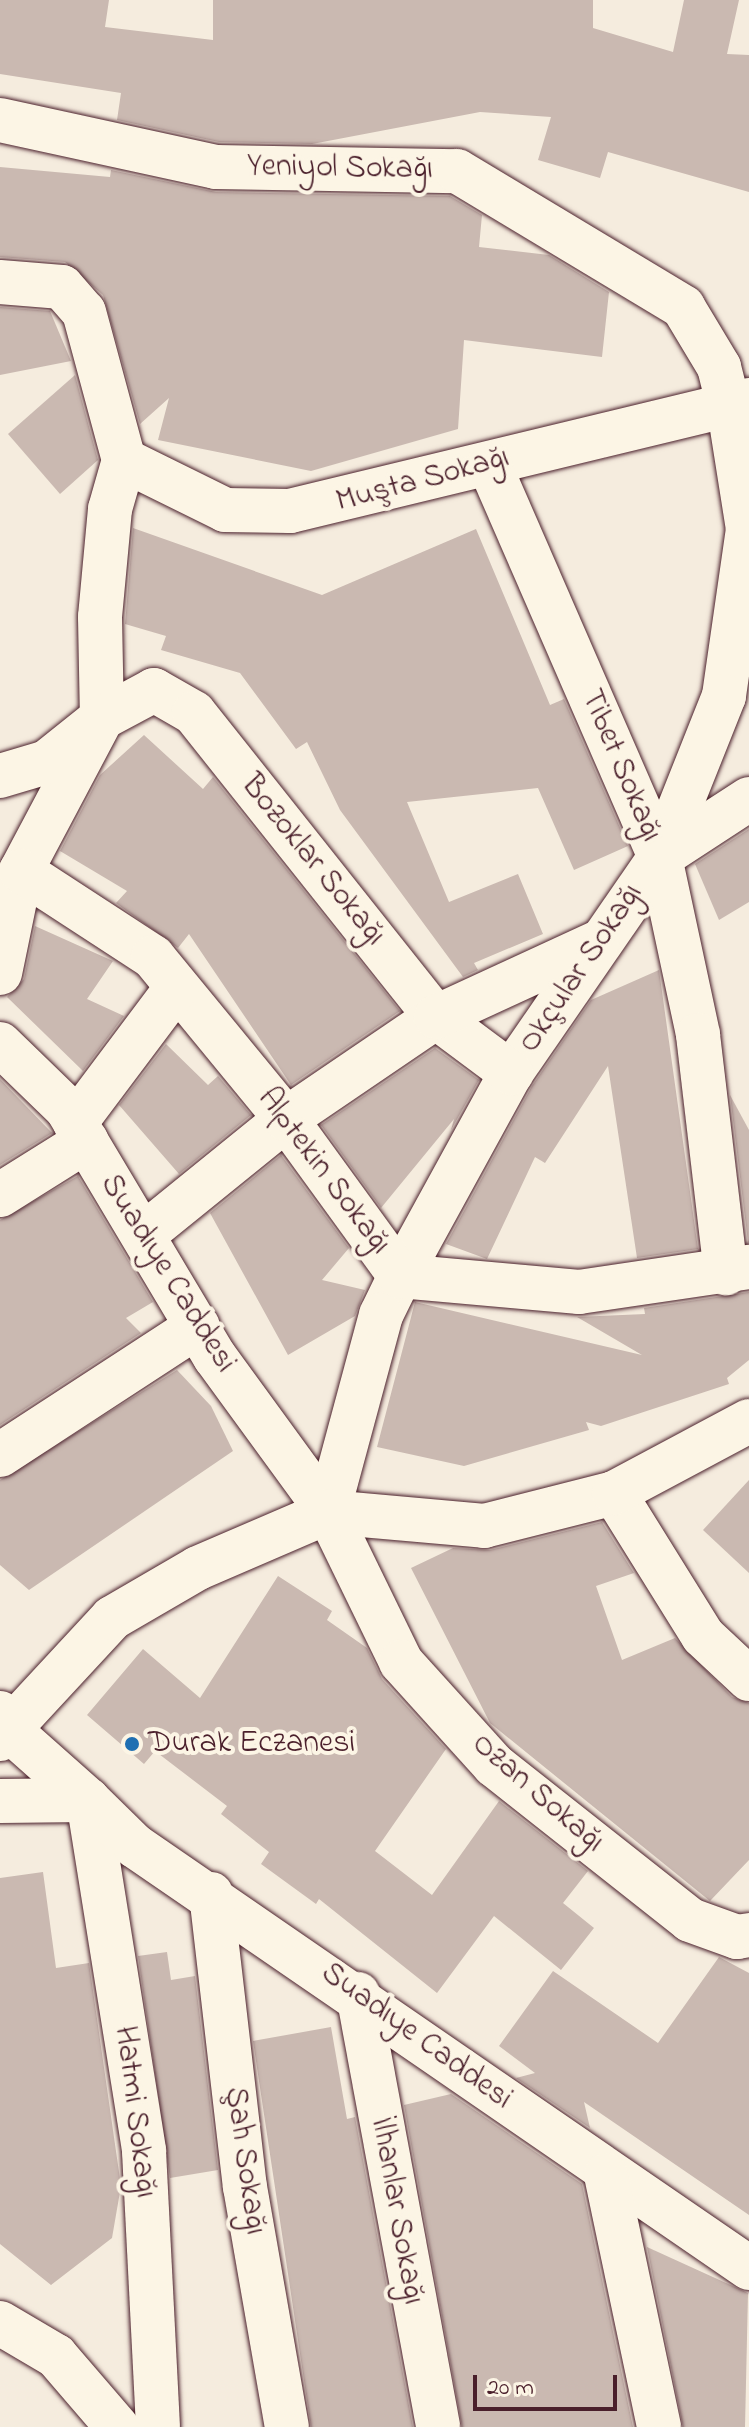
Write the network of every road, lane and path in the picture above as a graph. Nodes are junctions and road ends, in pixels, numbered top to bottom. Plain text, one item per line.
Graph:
1 (0, 120) edge
2 (0, 282) edge
3 (739, 402) edge
4 (124, 460) junction
5 (489, 464) junction
6 (102, 718) junction
7 (0, 776) edge
8 (749, 799) edge
9 (660, 857) junction
10 (21, 871) junction
11 (597, 943) junction
12 (0, 973) edge
13 (177, 987) junction
14 (436, 1017) junction
15 (0, 1044) edge
16 (511, 1073) junction
17 (286, 1119) junction
18 (80, 1132) junction
19 (0, 1195) edge
20 (143, 1235) junction
21 (737, 1270) edge
22 (400, 1276) junction
23 (198, 1326) junction
24 (749, 1421) edge
25 (0, 1455) edge
26 (614, 1493) junction
27 (328, 1512) junction
28 (749, 1679) edge
29 (3, 1727) edge
30 (88, 1800) junction
31 (0, 1801) edge
32 (211, 1894) junction
33 (749, 1935) edge
34 (358, 1994) junction
35 (606, 2175) junction
36 (749, 2268) edge
37 (0, 2323) edge
38 (117, 2427) edge
39 (158, 2427) edge
40 (287, 2427) edge
41 (438, 2427) edge
42 (659, 2427) edge

1 - 3 street, Yeniyol Sokağı
2 - 4 street
3 - 5 street, Muşta Sokağı
3 - 9 street, Okçular Sokağı
4 - 5 street, Muşta Sokağı
4 - 6 street
5 - 9 street, Tibet Sokağı
6 - 7 street
6 - 10 street
6 - 14 street, Bozoklar Sokağı
8 - 9 street
9 - 11 street, Okçular Sokağı
9 - 21 street, Tibet Sokağı
10 - 12 street
10 - 13 street, Alptekin Sokağı
11 - 14 street
11 - 16 street, Okçular Sokağı
13 - 17 street, Alptekin Sokağı
13 - 18 street
14 - 16 street, Bozoklar Sokağı
14 - 17 street
15 - 18 street, Suadıye Caddesi
16 - 22 street, Okçular Sokağı
17 - 20 street
17 - 22 street, Alptekin Sokağı
18 - 19 street
18 - 20 street, Suadıye Caddesi
20 - 23 street, Suadıye Caddesi
21 - 22 street, Alptekin Sokağı
22 - 27 street, Okçular Sokağı
23 - 25 street
23 - 27 street, Suadıye Caddesi
24 - 26 street
26 - 27 street
26 - 28 street
27 - 29 street
27 - 33 street, Ozan Sokağı
29 - 30 street, Suadıye Caddesi
30 - 31 street
30 - 32 street, Suadıye Caddesi
30 - 39 street, Hatmi Sokağı
32 - 34 street, Suadıye Caddesi
32 - 40 street, Şah Sokağı
34 - 35 street, Suadıye Caddesi
34 - 41 street, İlhanlar Sokağı
35 - 36 street, Suadıye Caddesi
35 - 42 street
37 - 38 street

